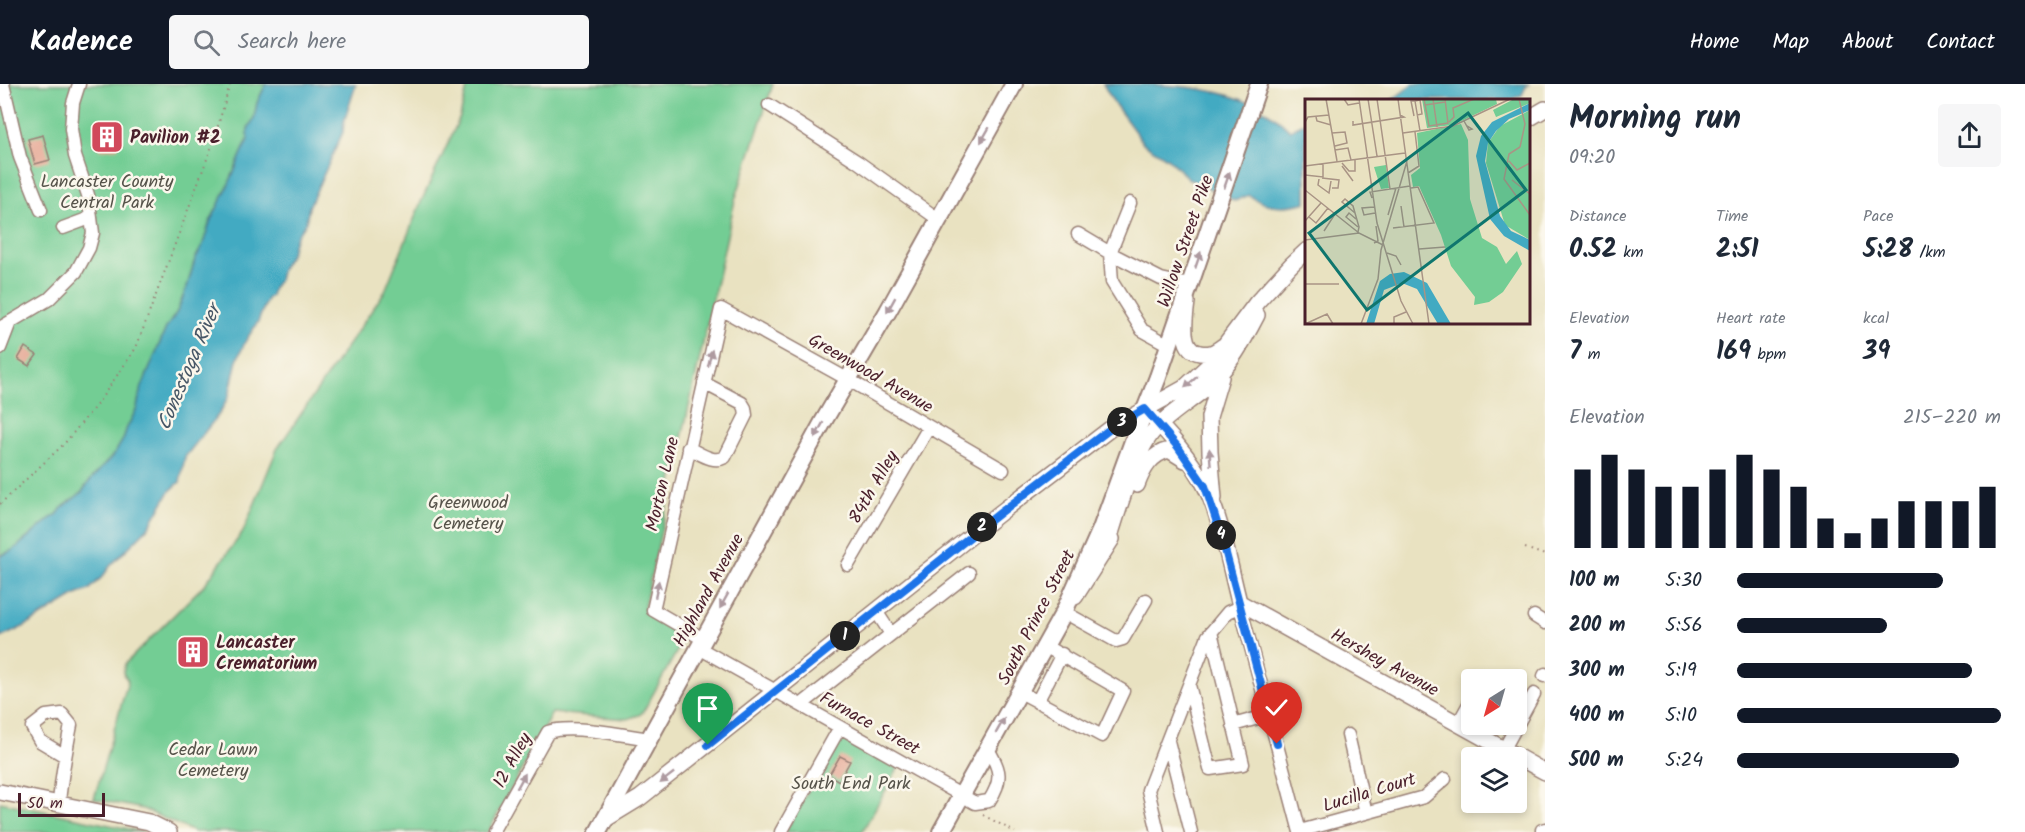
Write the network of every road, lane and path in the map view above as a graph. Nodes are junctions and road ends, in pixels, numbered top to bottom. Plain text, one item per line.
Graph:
1 (3, 84) edge
2 (79, 84) edge
3 (230, 84) edge
4 (1014, 84) edge
5 (1259, 84) edge
6 (769, 105) dead end
7 (1545, 109) edge
8 (1530, 118) edge
9 (1130, 203) dead end
10 (41, 210) dead end
11 (90, 218) junction
12 (938, 219) junction
13 (63, 228) dead end
14 (1078, 234) dead end
15 (1305, 252) edge
16 (1110, 254) junction
17 (1189, 285) junction
18 (1271, 288) junction
19 (721, 309) joint
20 (5, 325) edge
21 (1227, 342) junction
22 (1169, 345) junction
23 (0, 348) edge
24 (1224, 368) junction
25 (849, 380) junction
26 (704, 383) junction
27 (1145, 409) junction
28 (1160, 425) junction
29 (929, 427) junction
30 (688, 448) junction
31 (1190, 464) junction
32 (1003, 470) dead end
33 (0, 504) edge
34 (1216, 516) junction
35 (1107, 546) junction
36 (1525, 548) dead end
37 (1545, 555) edge
38 (848, 566) dead end
39 (969, 573) dead end
40 (1146, 600) dead end
41 (1240, 604) junction
42 (876, 611) junction
43 (1064, 612) junction
44 (1211, 632) junction
45 (891, 634) junction
46 (701, 643) junction
47 (1045, 646) junction
48 (1062, 654) junction
49 (1189, 685) junction
50 (776, 691) junction
51 (1020, 692) junction
52 (1534, 694) dead end
53 (1037, 702) junction
54 (801, 705) junction
55 (1269, 716) junction
56 (1461, 718) edge
57 (1458, 724) junction
58 (1233, 725) junction
59 (840, 727) junction
60 (1348, 735) dead end
61 (649, 739) junction
62 (1168, 741) junction
63 (1500, 747) edge
64 (1505, 747) edge
65 (987, 748) junction
66 (65, 756) dead end
67 (1527, 762) edge
68 (823, 772) dead end
69 (1545, 772) edge
70 (834, 778) dead end
71 (1445, 779) dead end
72 (0, 792) edge
73 (962, 795) junction
74 (59, 803) junction
75 (977, 812) dead end
76 (1366, 813) junction
77 (601, 826) edge
78 (169, 832) edge
79 (492, 832) edge
80 (781, 832) edge
81 (941, 832) edge
82 (1015, 832) edge
83 (1158, 832) edge
84 (1191, 832) edge
85 (1300, 832) edge

1 - 10 street
2 - 11 street
3 - 33 path
4 -> 12 highway
17 -> 5 highway, Willow Street Pike
6 - 12 street
7 - 8 main road
9 - 16 street
11 - 13 street
11 - 20 street
12 -> 25 highway
14 - 16 street
15 - 18 main road
16 - 17 street
16 - 22 street
17 - 21 main road
17 - 22 highway, Willow Street Pike
18 - 21 main road
18 - 24 main road
19 - 25 street, Greenwood Avenue
26 -> 19 street, Morton Lane
20 - 23 street
21 -> 27 main road
22 - 27 highway, Willow Street Pike
24 - 28 main road
34 -> 24 main road
25 - 29 street, Greenwood Avenue
25 -> 46 highway, Highland Avenue
26 - 30 street, Morton Lane
26 - 30 street
27 - 28 main road
27 - 42 main road
27 - 43 highway, South Prince Street
28 - 31 main road
28 - 35 main road
29 - 32 street, Greenwood Avenue
29 - 38 street, 84th Alley
46 -> 30 street, Morton Lane
31 - 34 main road
31 - 35 main road
34 - 41 main road
35 - 43 main road
36 - 37 path
39 - 45 street
40 - 43 street
41 - 44 street
41 - 55 street
41 - 57 main road, Hershey Avenue
42 - 45 street
42 - 50 main road
43 - 47 highway, South Prince Street
44 - 49 street
44 - 58 street
45 - 54 street
46 - 50 street, Furnace Street
46 - 61 highway, Highland Avenue
47 - 48 street
47 - 51 highway, South Prince Street
48 - 53 street
48 - 53 street
49 - 58 street
49 - 62 street
50 - 54 street, Furnace Street
50 -> 77 main road
51 - 53 street
65 -> 51 highway, South Prince Street
52 - 64 street
54 - 59 street, Furnace Street
55 - 58 street
55 - 85 street
56 - 57 street
57 - 63 main road, Hershey Avenue
59 - 73 street, Furnace Street
59 - 80 street
60 - 76 street
61 - 77 highway, Highland Avenue
79 -> 61 street, 12 Alley
62 - 83 street
62 - 84 street
65 - 73 highway, South Prince Street
65 - 73 street, Furnace Street
66 - 74 street
67 - 69 main road, Hershey Avenue
68 - 70 path
71 - 76 street, Lucilla Court
72 - 74 main road
73 - 81 highway, South Prince Street
74 - 78 main road
75 - 82 path
76 - 85 street, Lucilla Court

